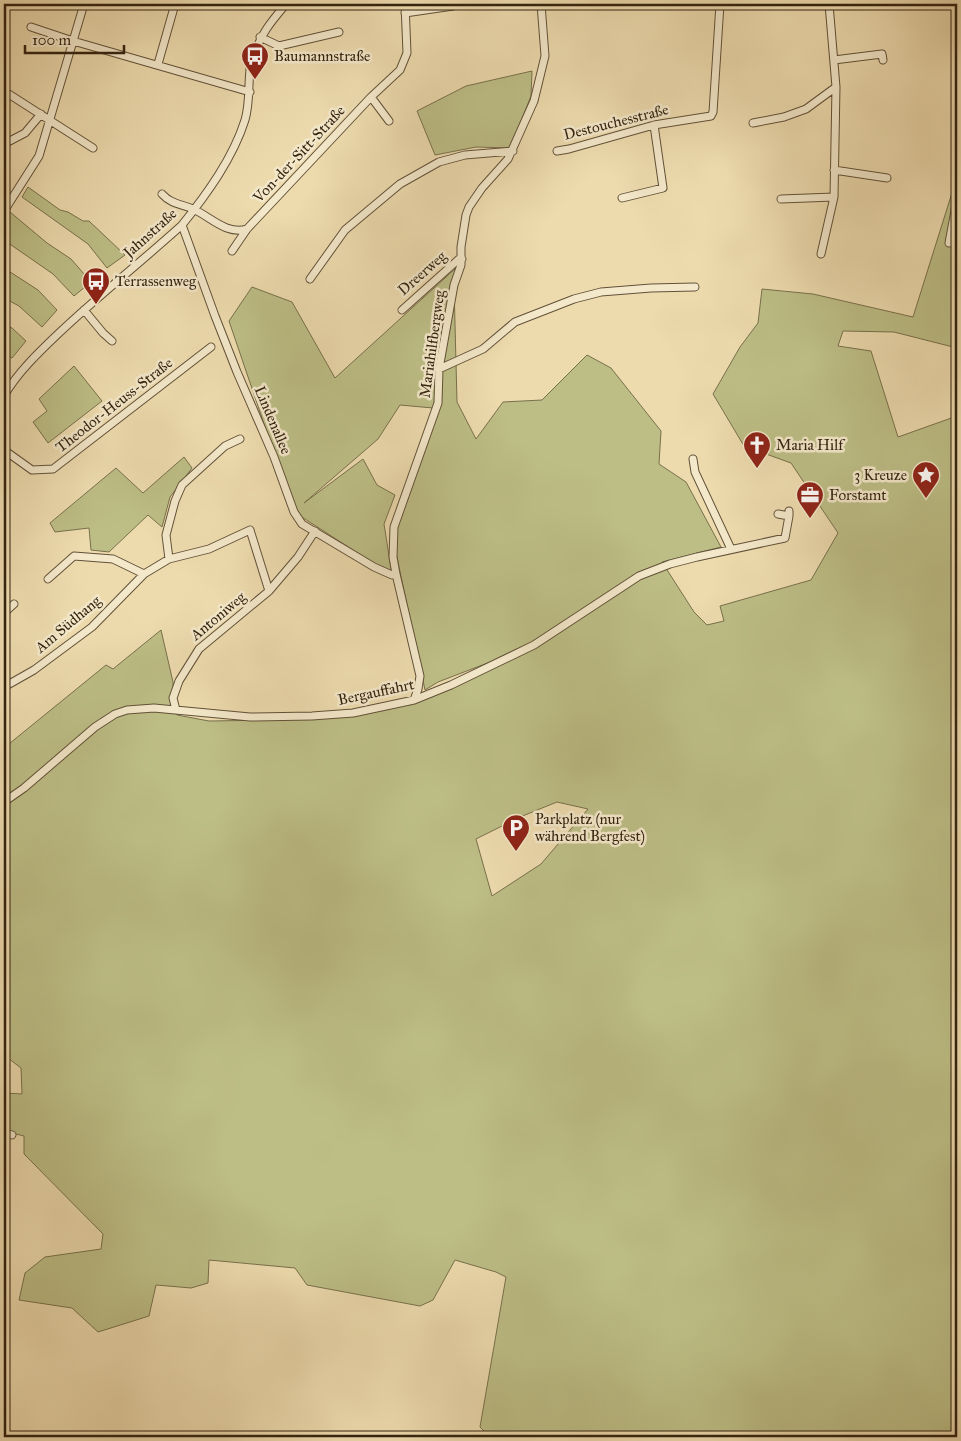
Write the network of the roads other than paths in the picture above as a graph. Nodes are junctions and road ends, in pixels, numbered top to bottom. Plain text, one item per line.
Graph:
1 (84, 4) edge
2 (175, 4) edge
3 (286, 4) edge
4 (405, 4) edge
5 (541, 4) edge
6 (720, 4) edge
7 (829, 4) edge
8 (453, 6) dead end
9 (405, 13) junction
10 (31, 27) dead end
11 (339, 32) dead end
12 (260, 38) junction
13 (73, 41) junction
14 (834, 60) junction
15 (883, 60) dead end
16 (158, 64) junction
17 (836, 87) junction
18 (4, 91) edge
19 (250, 92) junction
20 (371, 97) junction
21 (41, 114) junction
22 (50, 120) junction
23 (389, 121) dead end
24 (753, 123) dead end
25 (654, 124) junction
26 (4, 144) edge
27 (93, 148) dead end
28 (513, 151) junction
29 (558, 151) dead end
30 (834, 170) junction
31 (887, 178) dead end
32 (162, 194) dead end
33 (622, 198) dead end
34 (834, 198) junction
35 (780, 199) dead end
36 (957, 200) edge
37 (194, 210) junction
38 (4, 211) edge
39 (182, 225) junction
40 (247, 229) junction
41 (950, 243) dead end
42 (232, 251) dead end
43 (821, 254) dead end
44 (462, 258) junction
45 (310, 278) dead end
46 (695, 287) dead end
47 (84, 310) junction
48 (402, 310) dead end
49 (112, 341) dead end
50 (211, 347) dead end
51 (439, 369) junction
52 (4, 396) edge
53 (240, 439) dead end
54 (4, 450) edge
55 (693, 459) dead end
56 (778, 514) dead end
57 (315, 532) junction
58 (731, 549) junction
59 (169, 559) junction
60 (144, 574) junction
61 (396, 574) junction
62 (48, 579) dead end
63 (269, 590) junction
64 (14, 604) dead end
65 (4, 613) edge
66 (4, 661) edge
67 (4, 668) edge
68 (4, 687) edge
69 (414, 700) junction
70 (176, 710) junction
71 (4, 802) edge
72 (4, 1133) edge
73 (12, 1135) dead end

1 - 13 street
2 - 16 street
3 - 12 street, Jahnstraße
4 - 9 street, Von-der-Sitt-Straße
5 - 28 street, Mariahilfbergweg
6 - 25 street, Destouchesstraße
7 - 14 street
8 - 9 street
9 - 20 street, Von-der-Sitt-Straße
10 - 13 street
11 - 12 street
12 - 19 street, Jahnstraße
13 - 16 street
13 - 22 street
14 - 15 street
14 - 17 street
16 - 19 street
17 - 24 street
17 - 30 street
18 - 21 street
19 - 37 street, Jahnstraße
20 - 23 street
20 - 40 street, Von-der-Sitt-Straße
21 - 22 street
21 - 26 street
22 - 27 street
22 - 38 street
25 - 29 street, Destouchesstraße
25 - 33 street
28 - 44 street, Mariahilfbergweg
28 - 45 street
30 - 31 street
30 - 34 street
32 - 37 street
34 - 35 street
34 - 43 street
36 - 41 street
37 - 39 street, Jahnstraße
37 - 40 street
39 - 47 street, Jahnstraße
39 - 57 street, Lindenallee
40 - 42 street, Von-der-Sitt-Straße
44 - 48 street, Dreerweg
44 - 51 street, Mariahilfbergweg
46 - 51 street
47 - 49 street
47 - 52 street, Jahnstraße
50 - 54 street, Theodor-Heuss-Straße
51 - 61 street, Mariahilfbergweg
53 - 59 street
55 - 58 street
56 - 58 street, Bergauffahrt
57 - 61 street, Lindenallee
57 - 63 street, Antoniweg
58 - 69 street, Bergauffahrt
59 - 60 street, Am Südhang
59 - 63 street, Am Südhang
60 - 62 street
60 - 68 street, Am Südhang
61 - 69 street, Mariahilfbergweg
63 - 70 street, Antoniweg
64 - 65 street
66 - 67 street
69 - 70 street, Bergauffahrt
70 - 71 street, Bergauffahrt
72 - 73 street

